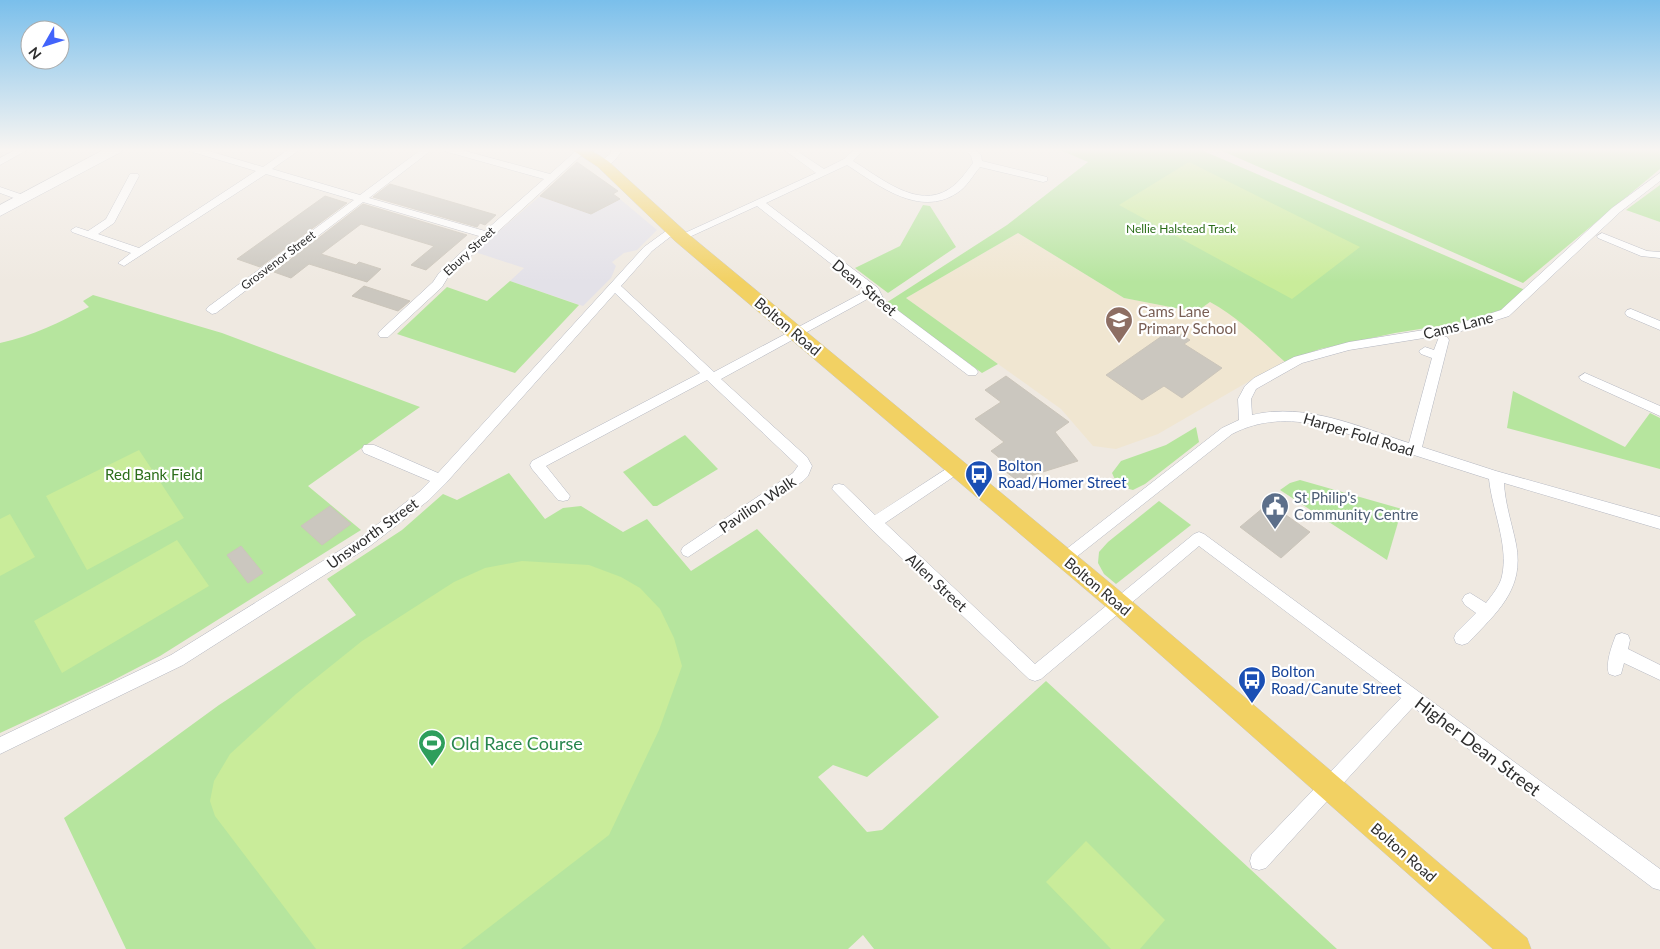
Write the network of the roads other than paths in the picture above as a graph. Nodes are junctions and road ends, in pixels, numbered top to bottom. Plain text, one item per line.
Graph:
1 (9, 193) edge
2 (31, 193) edge
3 (125, 193) edge
4 (229, 193) edge
5 (345, 193) edge
6 (367, 193) edge
7 (532, 193) edge
8 (634, 193) edge
9 (778, 193) edge
10 (900, 193) edge
11 (950, 193) edge
12 (1638, 193) edge
13 (22, 198) junction
14 (361, 198) junction
15 (758, 202) junction
16 (0, 211) edge
17 (76, 230) dead end
18 (678, 234) junction
19 (90, 235) junction
20 (486, 235) junction
21 (1602, 236) dead end
22 (139, 252) junction
23 (1660, 255) edge
24 (124, 263) dead end
25 (614, 286) junction
26 (874, 291) junction
27 (212, 297) dead end
28 (224, 300) junction
29 (212, 310) dead end
30 (1631, 313) dead end
31 (1660, 326) edge
32 (795, 332) junction
33 (384, 334) dead end
34 (1443, 340) dead end
35 (1425, 351) dead end
36 (1439, 356) junction
37 (972, 372) dead end
38 (710, 376) junction
39 (1585, 377) dead end
40 (1660, 411) edge
41 (1246, 421) junction
42 (369, 449) dead end
43 (1414, 451) junction
44 (957, 467) junction
45 (1496, 476) junction
46 (441, 479) junction
47 (839, 489) dead end
48 (563, 496) dead end
49 (874, 523) junction
50 (1660, 523) edge
51 (699, 548) dead end
52 (1065, 558) junction
53 (1470, 600) dead end
54 (1119, 604) junction
55 (1487, 612) junction
56 (1462, 638) dead end
57 (1619, 654) dead end
58 (1660, 673) edge
59 (1412, 697) junction
60 (0, 746) edge
61 (1329, 787) junction
62 (1259, 861) dead end
63 (1660, 881) edge
64 (1516, 949) edge

1 - 13 street
2 - 13 main road
3 - 19 street
4 - 22 street
5 - 14 street
6 - 14 street, Grosvenor Street
7 - 20 street, Ebury Street
8 - 18 main road, Bolton Road
9 - 15 street, Unsworth Street
10 - 11 street
12 - 41 street, Cams Lane
13 - 16 main road
14 - 20 street
14 - 28 street, Grosvenor Street
15 - 18 street, Unsworth Street
15 - 26 street, Dean Street
17 - 19 street
18 - 25 street, Unsworth Street
18 - 32 main road, Bolton Road
19 - 22 street
20 - 33 street, Ebury Street
21 - 23 street
22 - 24 street
25 - 38 street
25 - 46 street, Unsworth Street
26 - 32 street
26 - 37 street, Dean Street
27 - 28 street
28 - 29 street, Grosvenor Street
30 - 31 street
32 - 38 street
32 - 44 main road, Bolton Road
34 - 36 street
35 - 36 street
36 - 43 street
38 - 48 street
38 - 51 street, Pavilion Walk
39 - 40 street
41 - 43 street, Harper Fold Road
41 - 52 street, Harper Fold Road
42 - 46 street
43 - 45 street, Harper Fold Road
44 - 49 street
44 - 52 main road, Bolton Road
45 - 50 street, Harper Fold Road
45 - 55 street
46 - 60 street, Unsworth Street
47 - 49 street, Allen Street
49 - 54 street, Allen Street
52 - 54 main road, Bolton Road
53 - 55 street
54 - 59 street, Higher Dean Street
54 - 61 main road, Bolton Road
55 - 56 street
57 - 58 street
59 - 61 street
59 - 63 street, Higher Dean Street
61 - 62 street
61 - 64 main road, Bolton Road

